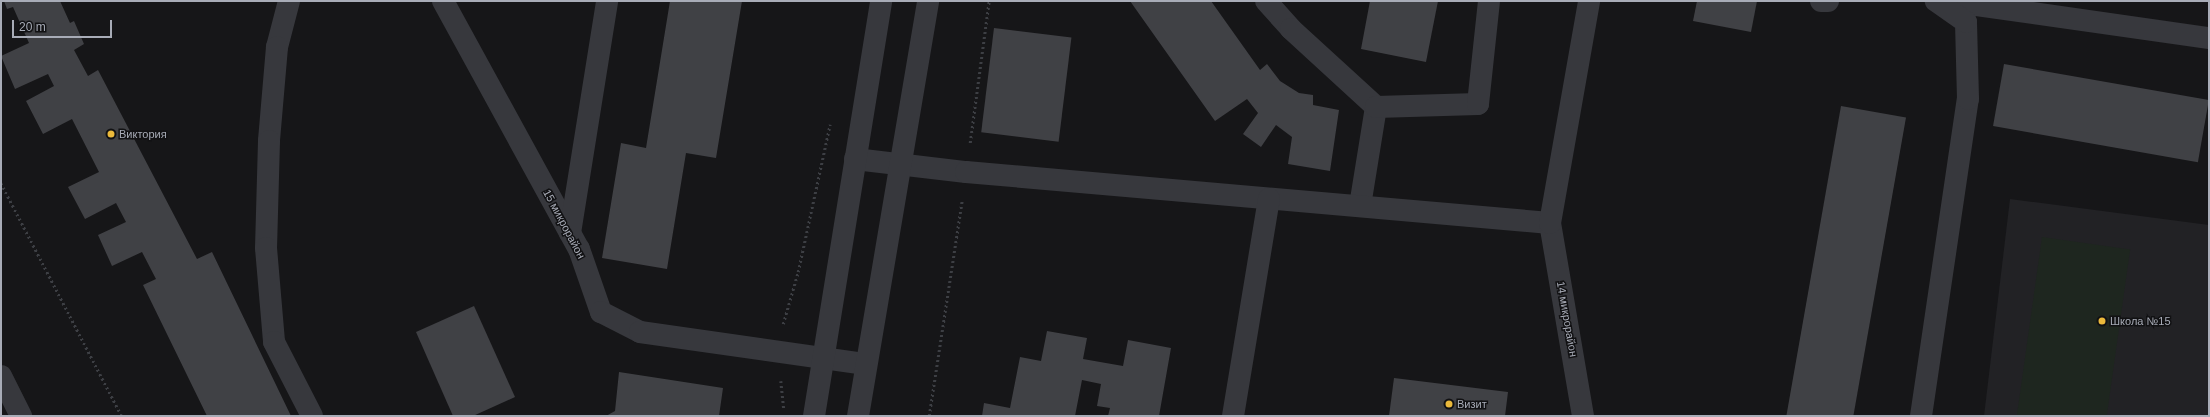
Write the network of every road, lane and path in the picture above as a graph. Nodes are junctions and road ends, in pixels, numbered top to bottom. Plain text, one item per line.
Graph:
1 (289, 1) edge
2 (443, 1) edge
3 (607, 1) edge
4 (881, 1) edge
5 (928, 1) edge
6 (989, 1) edge
7 (1266, 1) edge
8 (1489, 1) edge
9 (1589, 1) edge
10 (1821, 1) edge
11 (1828, 1) edge
12 (1936, 1) edge
13 (1948, 1) edge
14 (2209, 38) edge
15 (1376, 107) junction
16 (831, 120) dead end
17 (855, 159) junction
18 (901, 165) junction
19 (966, 172) junction
20 (1, 183) edge
21 (1269, 199) junction
22 (1360, 206) junction
23 (1550, 223) junction
24 (570, 233) junction
25 (775, 353) junction
26 (823, 357) junction
27 (866, 364) junction
28 (1, 376) edge
29 (21, 416) edge
30 (122, 416) edge
31 (312, 416) edge
32 (785, 416) edge
33 (814, 416) edge
34 (858, 416) edge
35 (929, 416) edge
36 (1233, 416) edge
37 (1584, 416) edge
38 (1921, 416) edge

1 - 31 street
2 - 24 street, 15 микрорайон
3 - 24 street
4 - 17 street
5 - 18 street
6 - 19 path
7 - 15 street
8 - 15 street
9 - 23 street, 14 микрорайон
10 - 11 street
12 - 38 street
13 - 14 street
15 - 22 street
16 - 25 path
17 - 18 street
17 - 26 street
18 - 19 street
18 - 27 street
19 - 21 street
19 - 35 path
20 - 30 path
21 - 22 street
21 - 36 street
22 - 23 street
23 - 37 street, 14 микрорайон
24 - 25 street, 15 микрорайон
25 - 26 street, 15 микрорайон
25 - 32 path
26 - 27 street, 15 микрорайон
26 - 33 street
27 - 34 street
28 - 29 street

